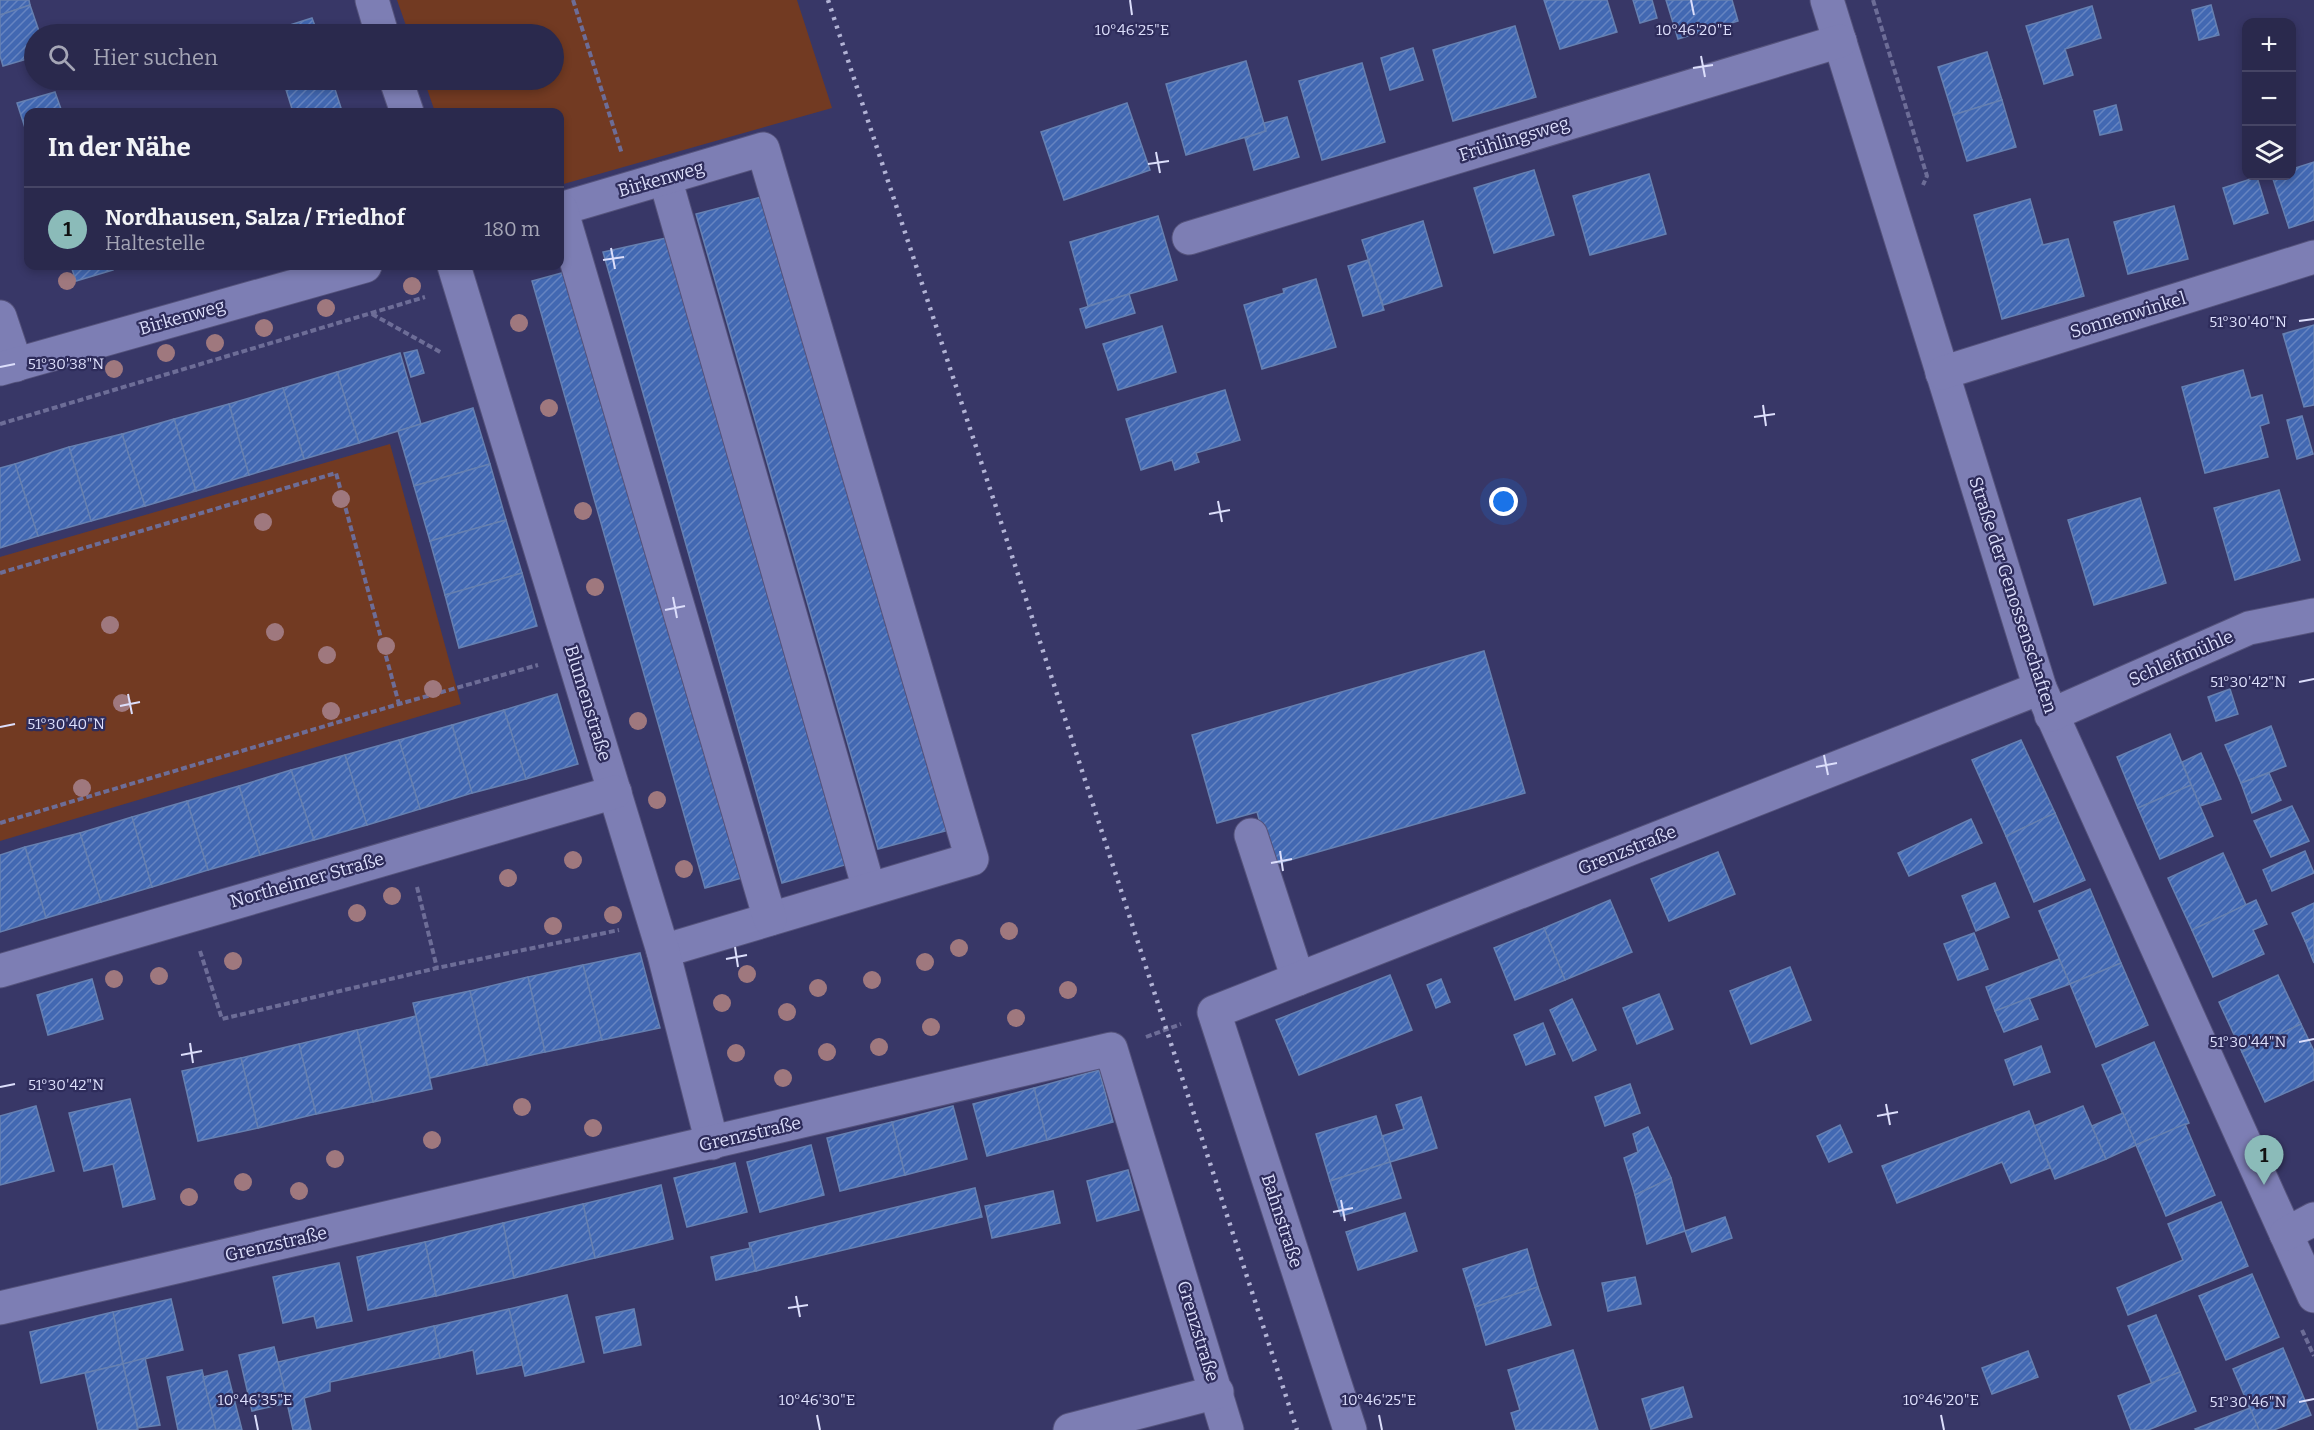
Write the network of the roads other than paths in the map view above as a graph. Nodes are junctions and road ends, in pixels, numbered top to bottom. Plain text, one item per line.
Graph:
1 (372, 0) edge
2 (1827, 0) edge
3 (379, 24) edge
4 (1840, 41) junction
5 (399, 90) edge
6 (406, 108) edge
7 (665, 178) junction
8 (564, 208) edge
9 (564, 223) edge
10 (1189, 238) dead end
11 (2314, 257) edge
12 (351, 270) edge
13 (457, 276) edge
14 (0, 317) edge
15 (8, 367) edge
16 (1942, 373) junction
17 (2314, 615) edge
18 (2046, 701) junction
19 (615, 792) junction
20 (1251, 835) dead end
21 (869, 889) junction
22 (770, 919) junction
23 (659, 937) junction
24 (0, 971) edge
25 (1298, 980) junction
26 (1214, 1012) joint
27 (712, 1143) junction
28 (2300, 1226) edge
29 (2314, 1296) edge
30 (0, 1308) edge
31 (1217, 1392) junction
32 (1070, 1430) edge
33 (1227, 1430) edge
34 (1350, 1430) edge

1 - 3 street
2 - 4 street, Straße der Genossenschaften
4 - 10 street, Frühlingsweg
4 - 16 street, Straße der Genossenschaften
5 - 6 street
7 - 8 street, Birkenweg
7 - 21 street
7 - 21 street, Birkenweg
9 - 22 street
11 - 16 street, Sonnenwinkel
12 - 15 street, Birkenweg
13 - 19 street, Blumenstraße
14 - 15 street
16 - 18 street, Straße der Genossenschaften
17 - 18 street, Schleifmühle
18 - 25 street, Grenzstraße
18 - 28 street, Straße der Genossenschaften
19 - 23 street, Blumenstraße
19 - 24 street, Northeimer Straße
20 - 25 street
21 - 22 street
22 - 23 street
23 - 27 street, Blumenstraße
25 - 26 street, Grenzstraße
26 - 34 street, Bahnstraße
27 - 30 street, Grenzstraße
27 - 31 street, Grenzstraße
28 - 29 street, Straße der Genossenschaften
31 - 32 street
31 - 33 street, Grenzstraße

